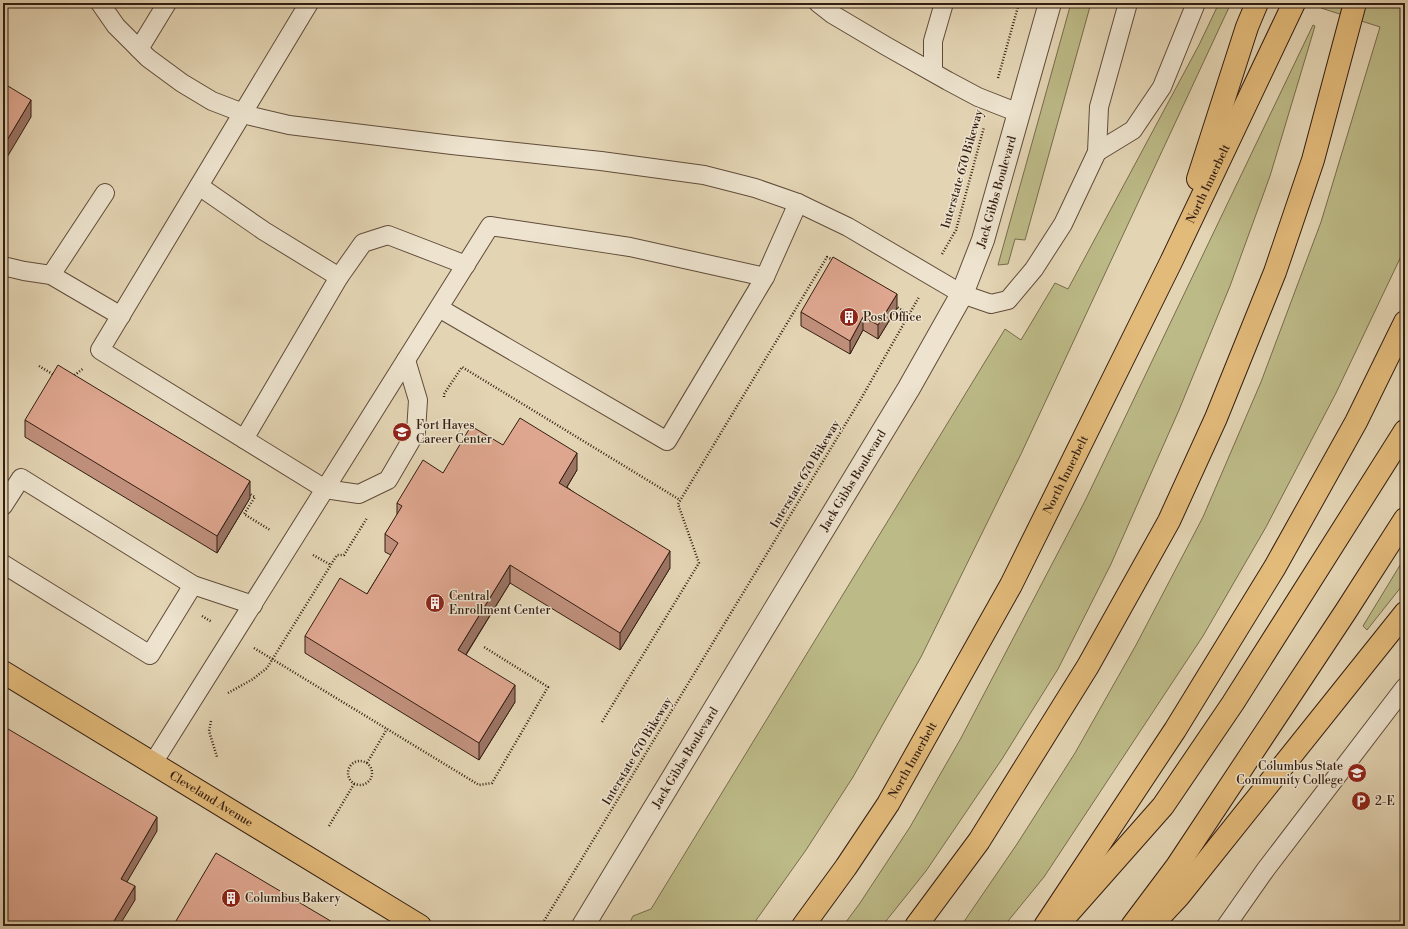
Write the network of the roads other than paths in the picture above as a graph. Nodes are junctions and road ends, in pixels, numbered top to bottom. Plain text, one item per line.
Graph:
1 (100, 3) edge
2 (167, 3) edge
3 (309, 3) edge
4 (818, 3) edge
5 (944, 3) edge
6 (1050, 3) edge
7 (1128, 3) edge
8 (1196, 3) edge
9 (1257, 3) edge
10 (1294, 3) edge
11 (1355, 3) edge
12 (139, 49) junction
13 (933, 72) junction
14 (243, 113) junction
15 (1018, 113) junction
16 (1097, 152) junction
17 (199, 186) junction
18 (105, 193) dead end
19 (798, 203) junction
20 (1171, 262) junction
21 (466, 265) junction
22 (3, 266) edge
23 (51, 275) junction
24 (339, 277) junction
25 (764, 277) junction
26 (962, 294) junction
27 (439, 308) junction
28 (121, 316) junction
29 (1405, 322) edge
30 (406, 360) junction
31 (1405, 431) edge
32 (244, 439) junction
33 (325, 489) junction
34 (3, 506) edge
35 (1405, 519) edge
36 (3, 564) edge
37 (193, 585) junction
38 (252, 605) junction
39 (1405, 613) edge
40 (3, 672) edge
41 (1405, 687) edge
42 (153, 764) junction
43 (420, 926) edge
44 (583, 926) edge
45 (803, 926) edge
46 (916, 926) edge
47 (1045, 926) edge
48 (1057, 926) edge
49 (1132, 926) edge
50 (1151, 926) edge
51 (1226, 926) edge

1 - 12 lane
2 - 12 lane
3 - 14 lane
4 - 13 lane
5 - 13 lane
6 - 15 street, Jack Gibbs Boulevard
7 - 16 lane
8 - 16 lane
9 - 20 main road
10 - 20 main road, North Innerbelt
11 - 46 main road
12 - 14 lane
13 - 15 lane
14 - 17 lane
14 - 19 lane
15 - 26 street, Jack Gibbs Boulevard
16 - 26 lane
17 - 24 lane
17 - 28 lane
18 - 23 lane
19 - 25 lane
19 - 26 lane
20 - 45 main road, North Innerbelt
21 - 24 lane
21 - 25 lane
21 - 27 lane
22 - 23 lane
23 - 28 lane
24 - 32 lane
25 - 27 lane
26 - 44 street, Jack Gibbs Boulevard
27 - 30 lane
28 - 32 lane
29 - 47 main road
30 - 33 lane
30 - 33 lane
31 - 48 main road
32 - 33 lane
33 - 38 lane
34 - 37 lane
35 - 49 main road
36 - 37 lane
37 - 38 lane
38 - 42 lane
39 - 50 main road
40 - 42 main road, Cleveland Avenue
41 - 51 lane
42 - 43 main road, Cleveland Avenue

